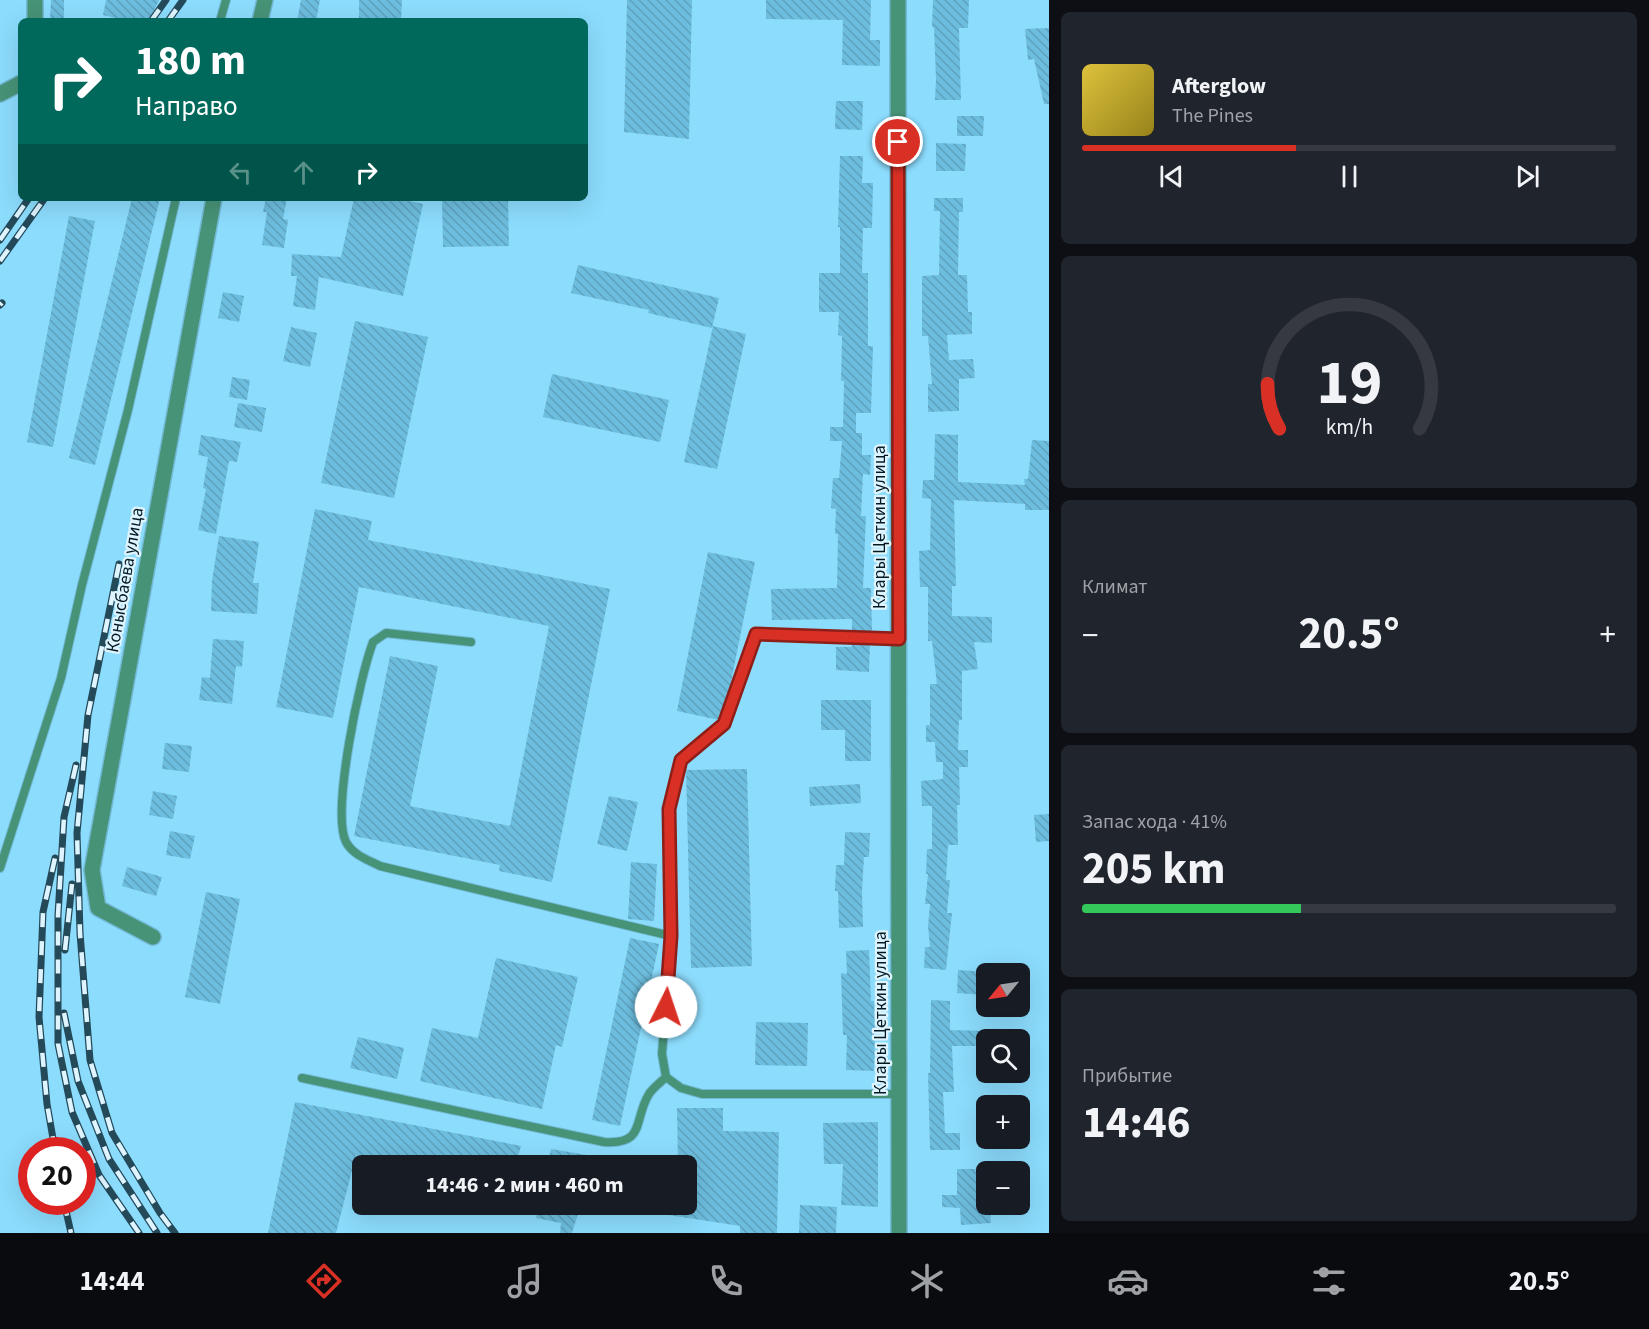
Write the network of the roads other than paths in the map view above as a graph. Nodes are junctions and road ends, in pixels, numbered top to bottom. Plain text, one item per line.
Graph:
1 (35, 0) edge
2 (226, 0) edge
3 (266, 0) edge
4 (898, 0) edge
5 (35, 18) edge
6 (221, 18) edge
7 (261, 18) edge
8 (18, 85) edge
9 (0, 94) edge
10 (175, 201) edge
11 (213, 201) edge
12 (899, 639) junction
13 (471, 642) dead end
14 (0, 868) edge
15 (671, 936) junction
16 (153, 937) dead end
17 (666, 1077) junction
18 (302, 1078) dead end
19 (900, 1094) junction
20 (900, 1233) edge

1 - 5 street
2 - 6 lane
3 - 7 street
4 - 12 street, Клары Цеткин улица
8 - 9 street
10 - 14 lane
11 - 16 street, Конысбаева улица
12 - 15 lane
12 - 19 street, Клары Цеткин улица
13 - 15 lane
15 - 17 lane
17 - 18 lane
17 - 19 lane
19 - 20 street, Клары Цеткин улица

